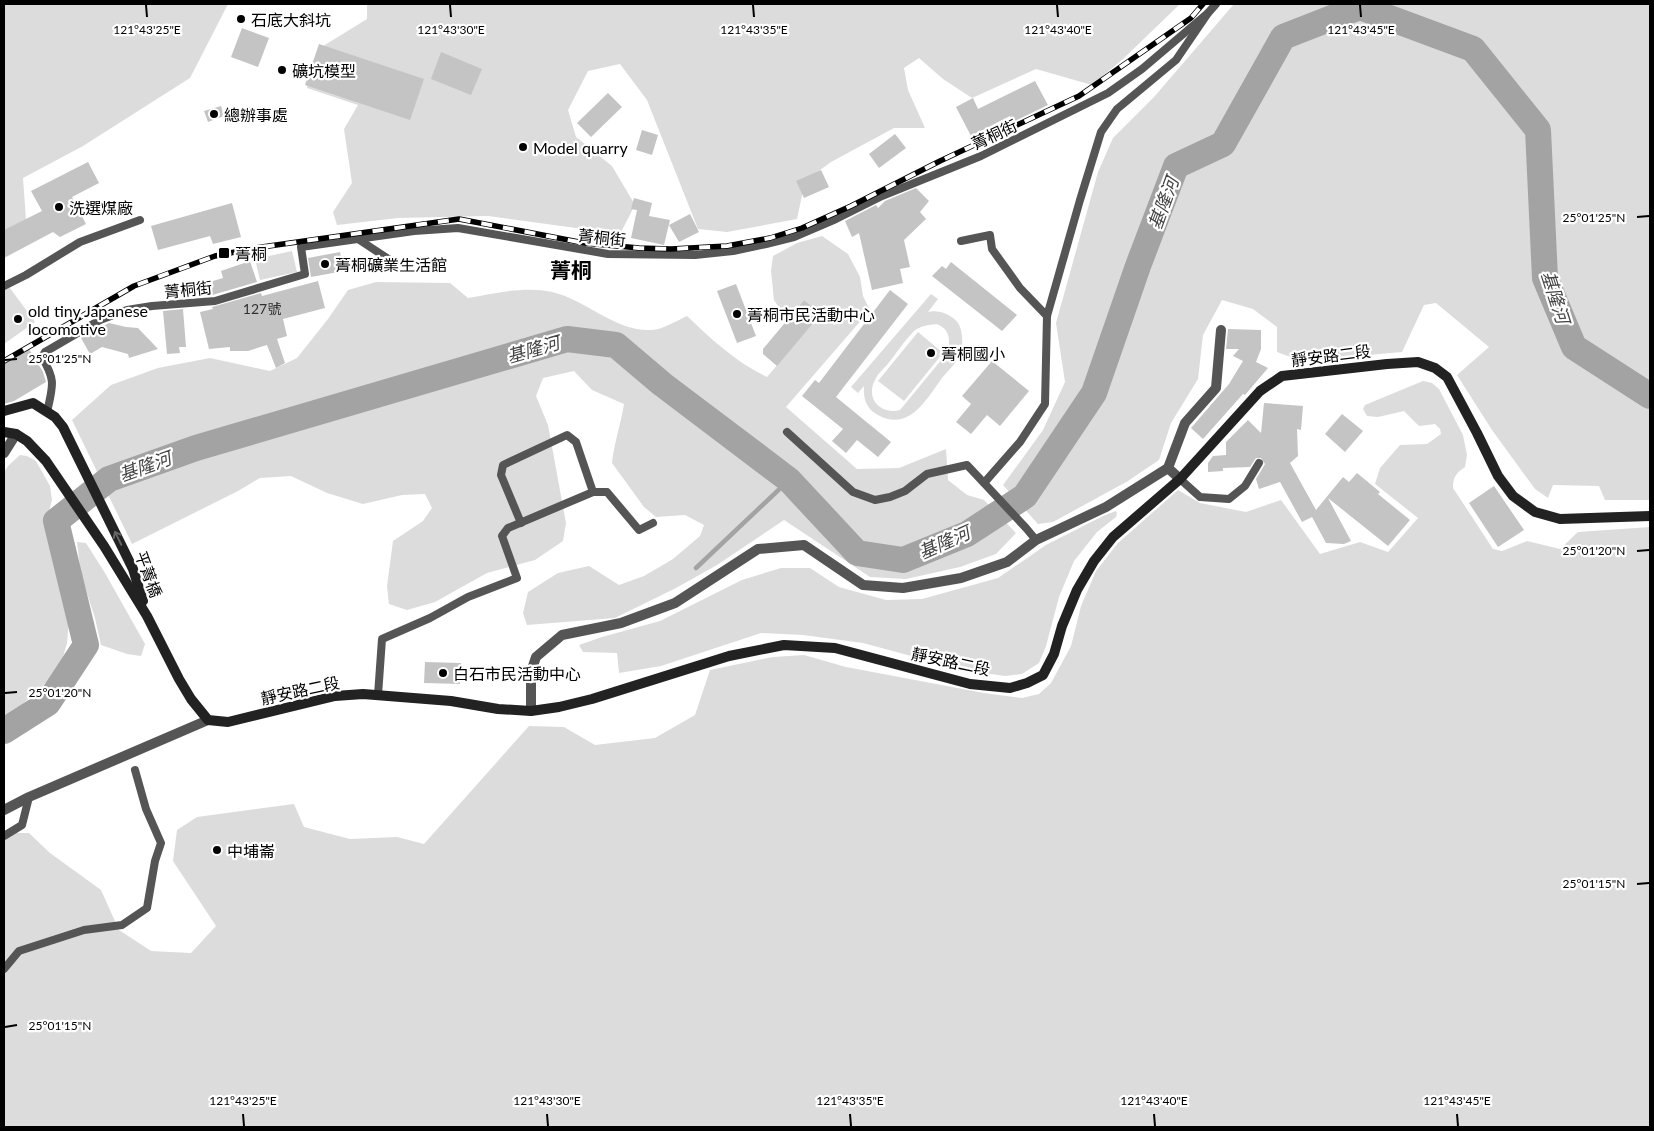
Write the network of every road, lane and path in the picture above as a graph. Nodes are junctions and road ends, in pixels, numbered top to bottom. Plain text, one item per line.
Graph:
1 (1216, 4) edge
2 (1208, 13) junction
3 (140, 220) dead end
4 (358, 239) junction
5 (961, 241) dead end
6 (393, 262) dead end
7 (4, 286) edge
8 (1047, 316) junction
9 (1221, 330) dead end
10 (4, 411) edge
11 (47, 412) junction
12 (4, 432) edge
13 (787, 432) dead end
14 (16, 434) junction
15 (4, 453) edge
16 (1259, 463) dead end
17 (1168, 468) junction
18 (1180, 479) junction
19 (984, 483) junction
20 (593, 492) junction
21 (1650, 516) edge
22 (520, 523) junction
23 (652, 523) dead end
24 (1036, 540) junction
25 (148, 616) junction
26 (378, 695) junction
27 (532, 711) junction
28 (208, 720) junction
29 (135, 770) dead end
30 (29, 797) junction
31 (4, 810) edge
32 (4, 836) edge
33 (4, 969) edge

1 - 2 lane, 菁桐街
2 - 4 lane, 菁桐街
2 - 8 lane, 菁桐街
3 - 7 lane
4 - 6 lane
4 - 11 lane, 菁桐街
5 - 8 lane
8 - 19 lane, 菁桐街
9 - 17 street
10 - 11 main road
25 -> 11 main road, 平菁橋
12 - 14 main road
13 - 19 lane
14 - 15 street
14 - 25 main road, 平菁橋
16 - 18 lane
17 - 18 street
17 - 24 street
18 - 21 main road, 靜安路二段
18 - 27 main road, 靜安路二段
19 - 24 lane
20 - 22 lane
20 - 22 lane
20 - 23 lane
22 - 26 lane
24 - 27 street
25 - 28 main road
26 - 27 main road, 靜安路二段
26 - 28 main road, 靜安路二段
28 - 30 street
29 - 33 lane
30 - 31 street
30 - 32 lane

